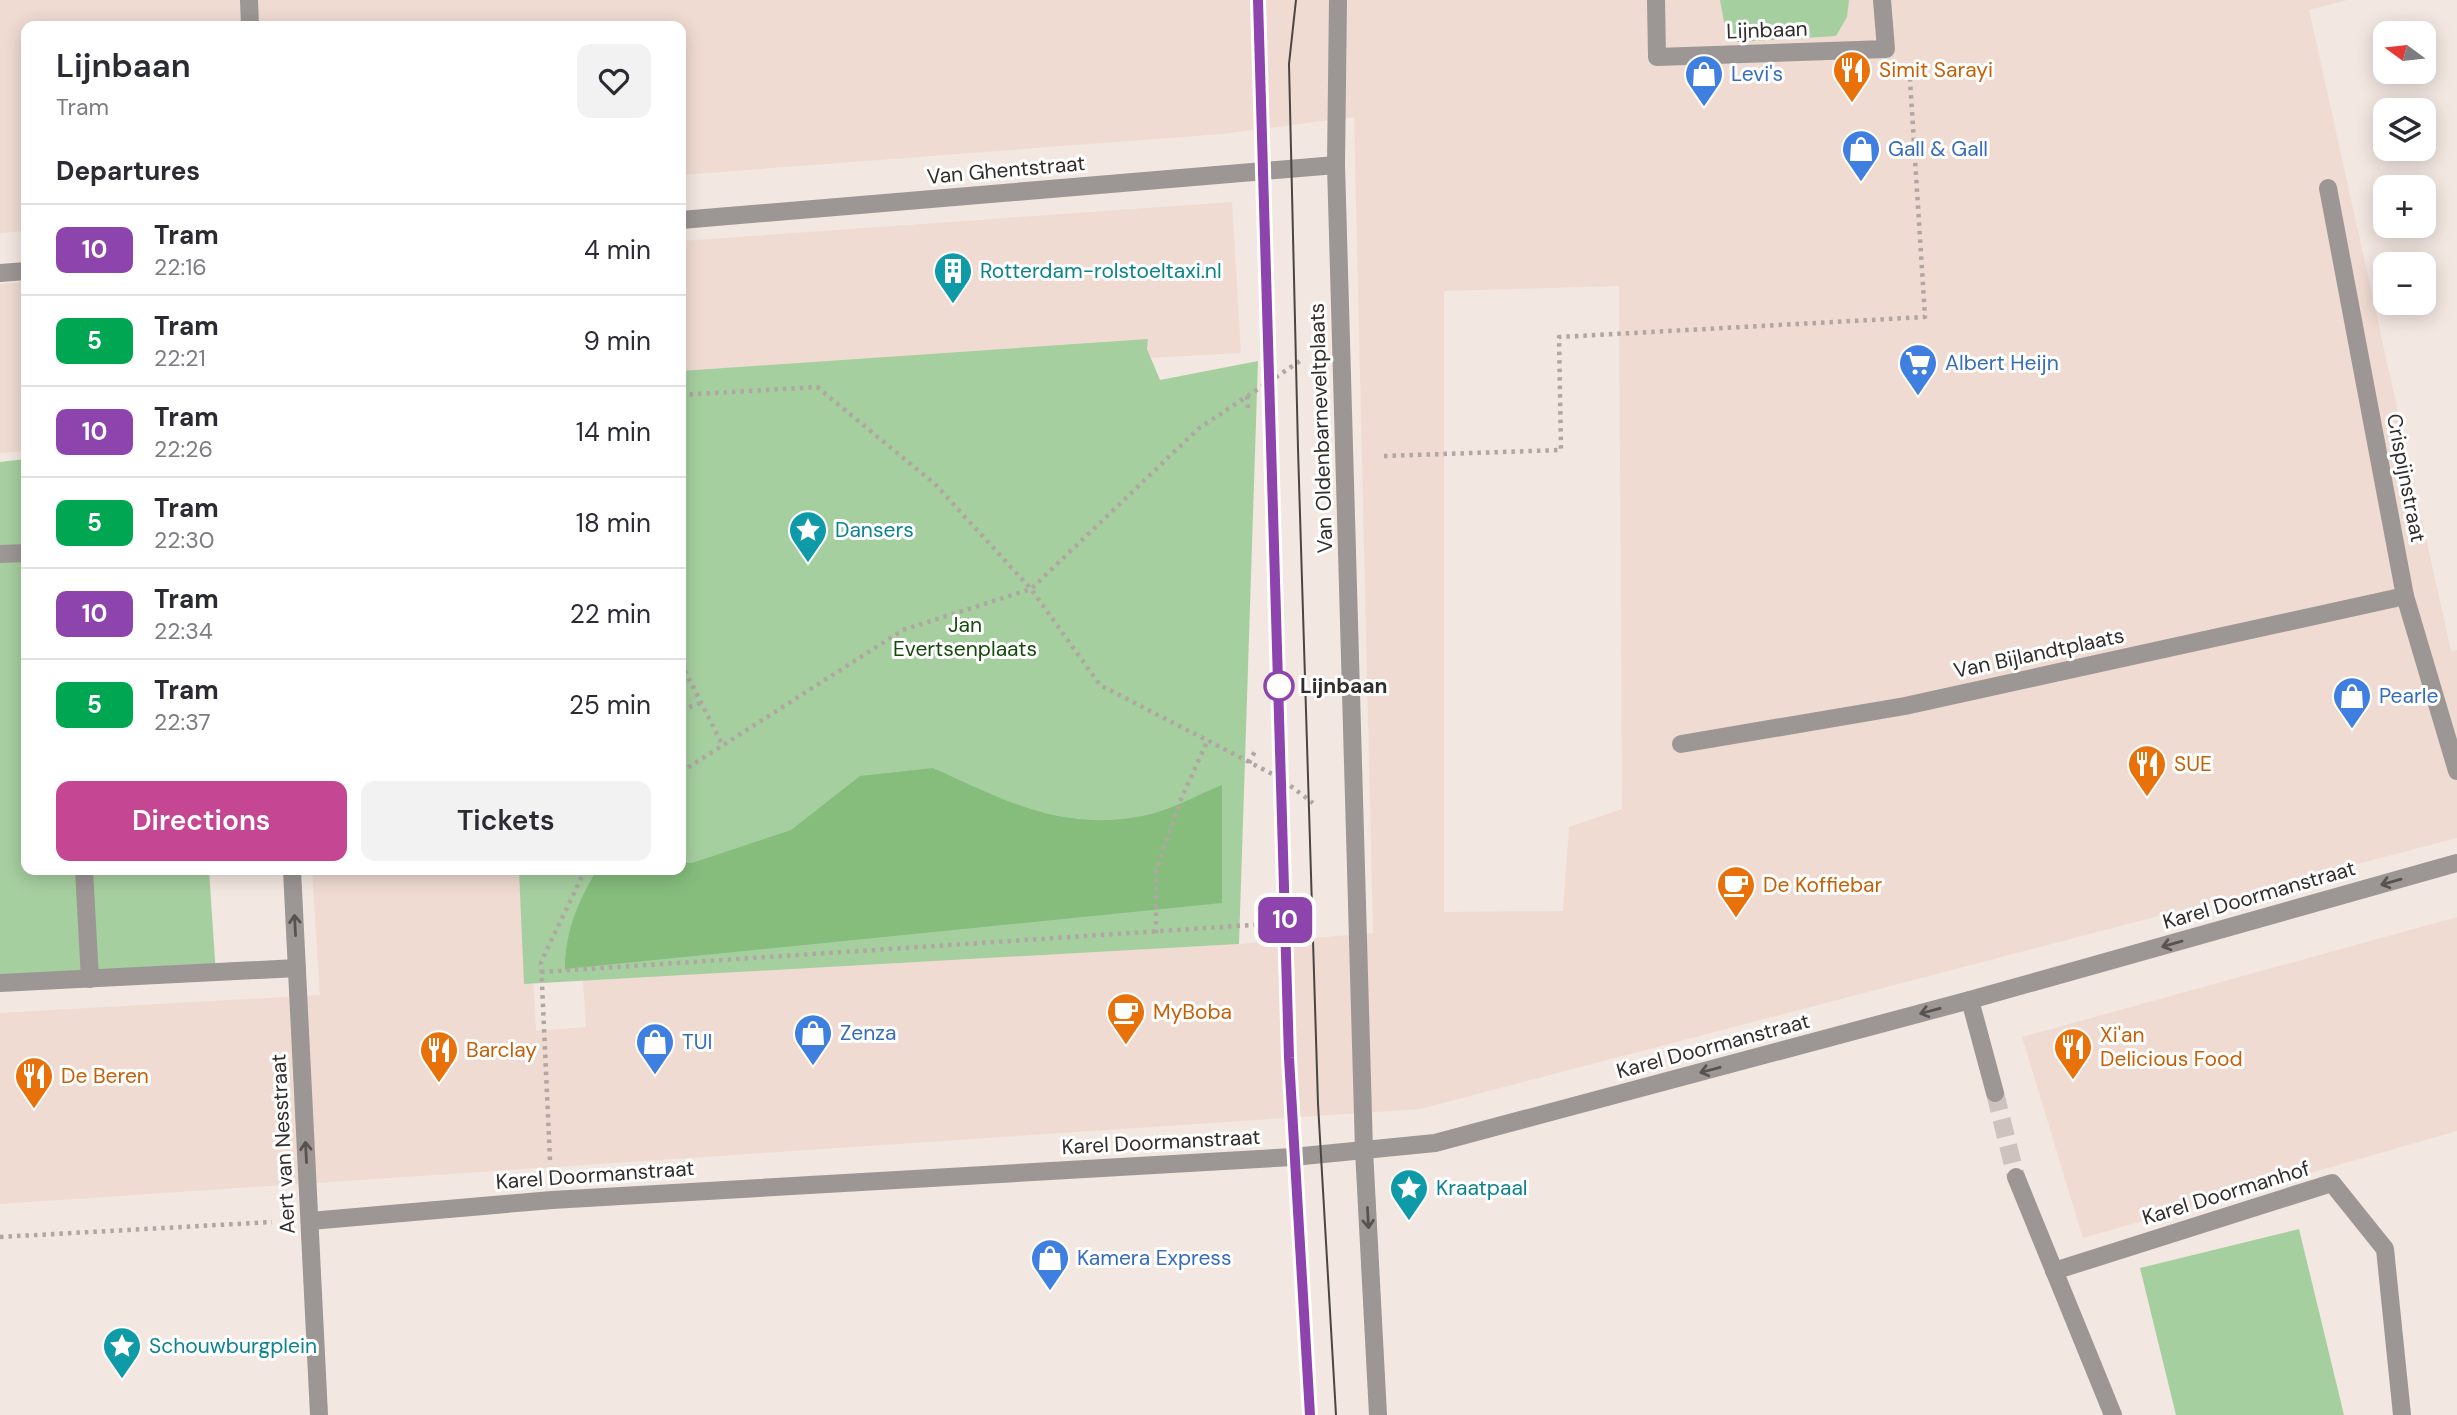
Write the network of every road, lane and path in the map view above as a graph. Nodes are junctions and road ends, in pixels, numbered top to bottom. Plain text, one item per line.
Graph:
1 (249, 0) edge
2 (1338, 0) edge
3 (1656, 0) edge
4 (1882, 0) edge
5 (250, 21) edge
6 (1886, 49) junction
7 (1336, 165) junction
8 (2329, 188) dead end
9 (686, 220) edge
10 (21, 271) edge
11 (0, 273) edge
12 (1341, 334) junction
13 (686, 395) edge
14 (1248, 396) junction
15 (1248, 408) dead end
16 (1345, 457) junction
17 (21, 553) edge
18 (0, 554) edge
19 (1031, 589) junction
20 (2405, 596) junction
21 (686, 673) edge
22 (701, 703) junction
23 (686, 708) edge
24 (1207, 742) junction
25 (1681, 744) dead end
26 (723, 746) junction
27 (1256, 749) dead end
28 (1249, 763) junction
29 (686, 769) edge
30 (2457, 771) edge
31 (1356, 855) junction
32 (2457, 863) edge
33 (84, 875) edge
34 (292, 875) edge
35 (583, 875) edge
36 (1267, 924) dead end
37 (1156, 933) junction
38 (296, 968) junction
39 (541, 972) junction
40 (90, 979) junction
41 (0, 983) edge
42 (1970, 1000) junction
43 (1995, 1093) tunnel mouth
44 (1364, 1150) junction
45 (2016, 1177) tunnel mouth
46 (552, 1200) junction
47 (310, 1221) junction
48 (0, 1237) edge
49 (2054, 1270) junction
50 (319, 1415) edge
51 (1378, 1415) edge
52 (2113, 1415) edge
53 (2402, 1415) edge

1 - 5 street
2 - 7 street, Van Oldenbarneveltplaats
3 - 6 street, Lijnbaan
4 - 6 street
6 - 16 path
7 - 9 street, Van Ghentstraat
7 - 12 street, Van Oldenbarneveltplaats
8 - 20 street, Crispijnstraat
10 - 11 street
12 - 14 path
12 - 16 street, Van Oldenbarneveltplaats
13 - 19 path
14 - 15 path
14 - 19 path
16 - 31 street, Van Oldenbarneveltplaats
17 - 18 street
19 - 24 path
19 - 26 path
20 - 25 street, Van Bijlandtplaats
20 - 30 street, Crispijnstraat
21 - 22 path
22 - 23 path
22 - 26 path
24 - 28 path
24 - 37 path
26 - 29 path
27 - 28 path
28 - 31 path
31 - 44 street, Van Oldenbarneveltplaats
32 -> 42 street, Karel Doormanstraat
33 - 40 street
38 -> 34 street, Aert van Nesstraat
35 - 39 path
36 - 37 path
37 - 39 path
38 - 40 street
47 -> 38 street, Aert van Nesstraat
39 - 46 path
40 - 41 street
42 - 43 street
42 -> 44 street, Karel Doormanstraat
44 - 46 street, Karel Doormanstraat
44 -> 51 street, Van Oldenbarneveltplaats
45 - 49 street
46 - 47 street, Karel Doormanstraat
47 - 48 path
47 - 50 street, Aert van Nesstraat
49 - 52 street
49 - 53 street, Karel Doormanhof

